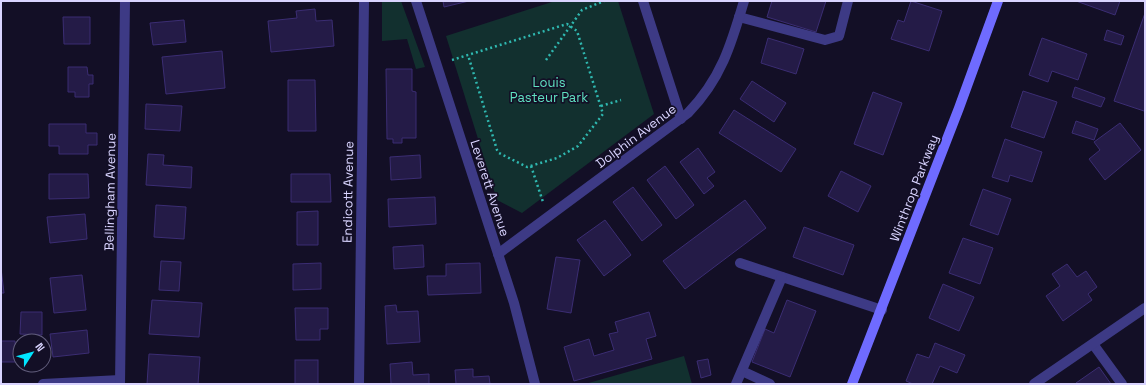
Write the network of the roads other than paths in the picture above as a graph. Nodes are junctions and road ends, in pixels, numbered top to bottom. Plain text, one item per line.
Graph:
1 (125, 1) edge
2 (364, 1) edge
3 (416, 1) edge
4 (643, 1) edge
5 (744, 1) edge
6 (848, 1) edge
7 (998, 1) edge
8 (740, 17) junction
9 (681, 119) junction
10 (498, 254) junction
11 (740, 263) dead end
12 (782, 277) junction
13 (1145, 308) edge
14 (882, 310) junction
15 (1093, 344) junction
16 (742, 371) junction
17 (120, 382) edge
18 (42, 384) edge
19 (359, 384) edge
20 (535, 384) edge
21 (736, 384) edge
22 (770, 384) edge
23 (852, 384) edge
24 (1034, 384) edge
25 (1122, 384) edge

1 - 17 street, Bellingham Avenue
2 - 19 street, Endicott Avenue
3 - 10 street, Leverett Avenue
4 - 9 street
5 - 8 street, Dolphin Avenue
6 - 8 street
7 - 14 main road, Winthrop Parkway
8 - 9 street, Dolphin Avenue
9 - 10 street, Dolphin Avenue
10 - 20 street, Leverett Avenue
11 - 12 street
12 - 14 street
12 - 16 street
13 - 15 street
14 - 23 main road, Winthrop Parkway
15 - 24 street
15 - 25 street
16 - 21 street
16 - 22 street
17 - 18 street

